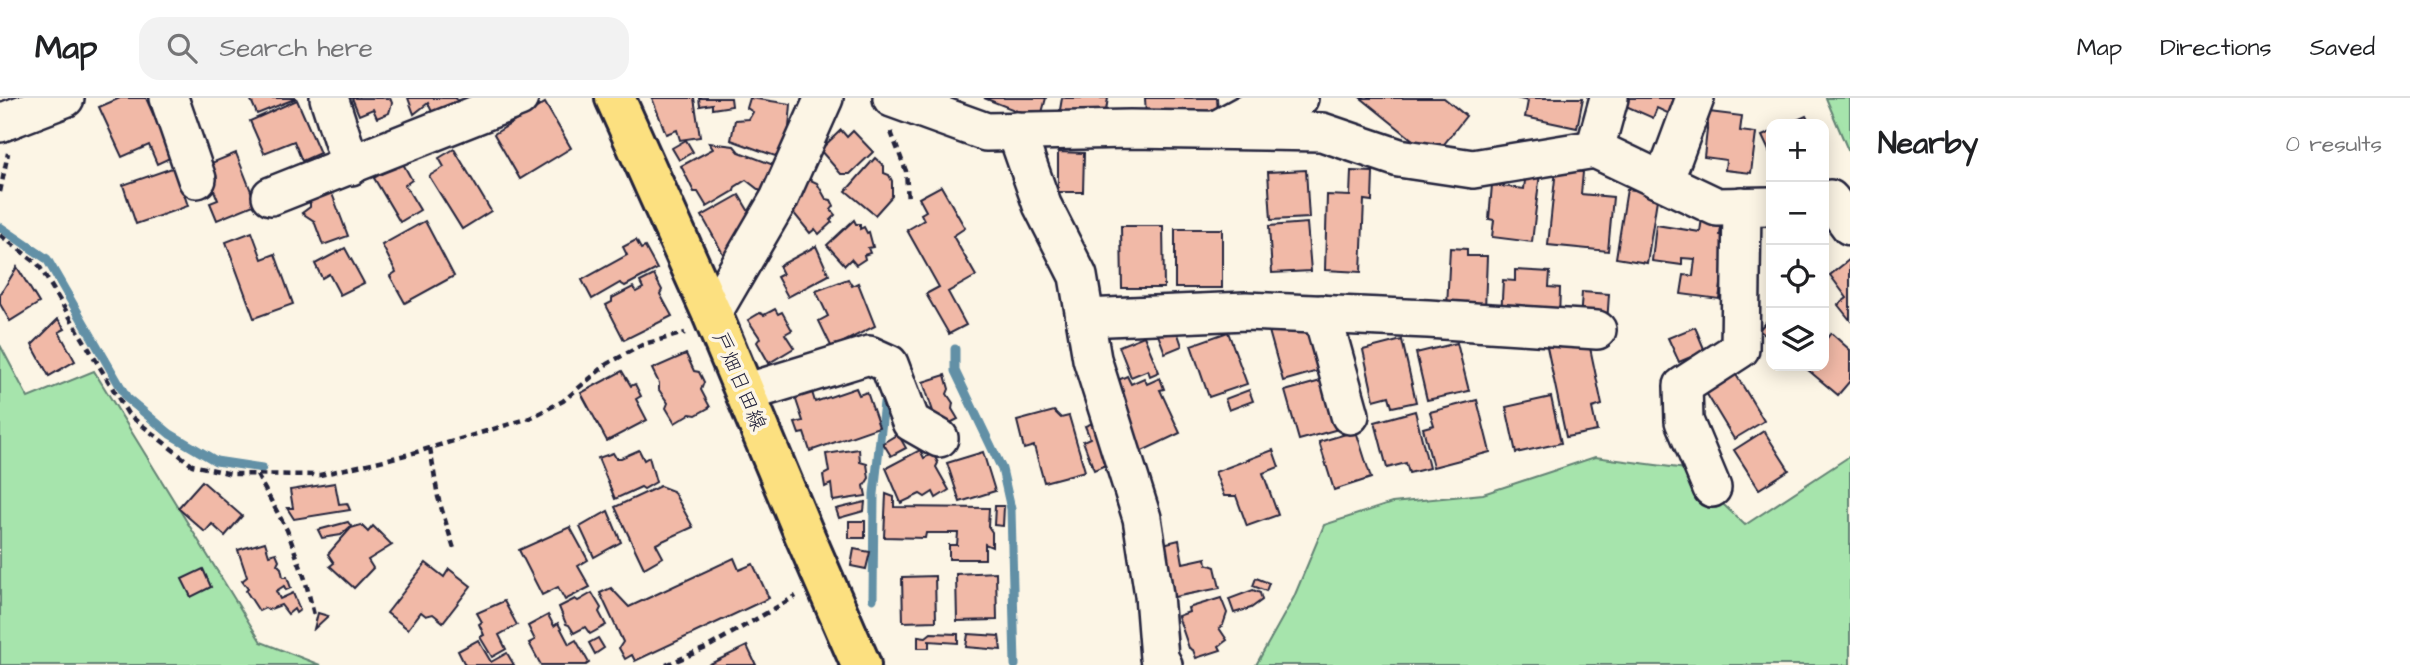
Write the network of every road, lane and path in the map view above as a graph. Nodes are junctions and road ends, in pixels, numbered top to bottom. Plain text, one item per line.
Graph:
1 (65, 98) edge
2 (169, 98) edge
3 (329, 98) edge
4 (519, 98) edge
5 (615, 98) edge
6 (824, 98) edge
7 (1299, 98) edge
8 (1609, 98) edge
9 (1695, 98) edge
10 (935, 105) edge
11 (890, 112) edge
12 (1217, 129) junction
13 (1016, 131) junction
14 (2, 134) edge
15 (1595, 149) junction
16 (351, 166) junction
17 (198, 179) dead end
18 (1657, 179) junction
19 (0, 192) edge
20 (271, 196) dead end
21 (908, 201) dead end
22 (1756, 206) edge
23 (0, 235) edge
24 (1322, 314) junction
25 (1085, 318) junction
26 (702, 322) junction
27 (1597, 330) dead end
28 (745, 393) junction
29 (1350, 415) dead end
30 (939, 438) dead end
31 (430, 448) junction
32 (256, 474) junction
33 (1712, 488) dead end
34 (454, 549) dead end
35 (825, 581) junction
36 (314, 615) dead end
37 (666, 665) edge
38 (861, 665) edge
39 (1163, 665) edge

1 - 14 street
2 - 17 street
3 - 16 street
4 - 16 street
5 - 26 main road, 戸畑日田線
6 - 26 street
7 - 12 street
8 - 15 street
9 - 18 street
10 - 11 street
10 - 13 street
11 - 21 path
12 - 13 street
12 - 15 street
13 - 25 street
14 - 19 path
15 - 18 street
16 - 20 street
18 - 22 street
22 - 33 street
23 - 32 path
24 - 25 street
24 - 27 street
24 - 29 street
25 - 39 street
26 - 28 main road, 戸畑日田線
26 - 31 path
28 - 30 street
28 - 35 main road, 戸畑日田線
31 - 32 path
31 - 34 path
32 - 36 path
35 - 37 path
35 - 38 main road, 戸畑日田線

